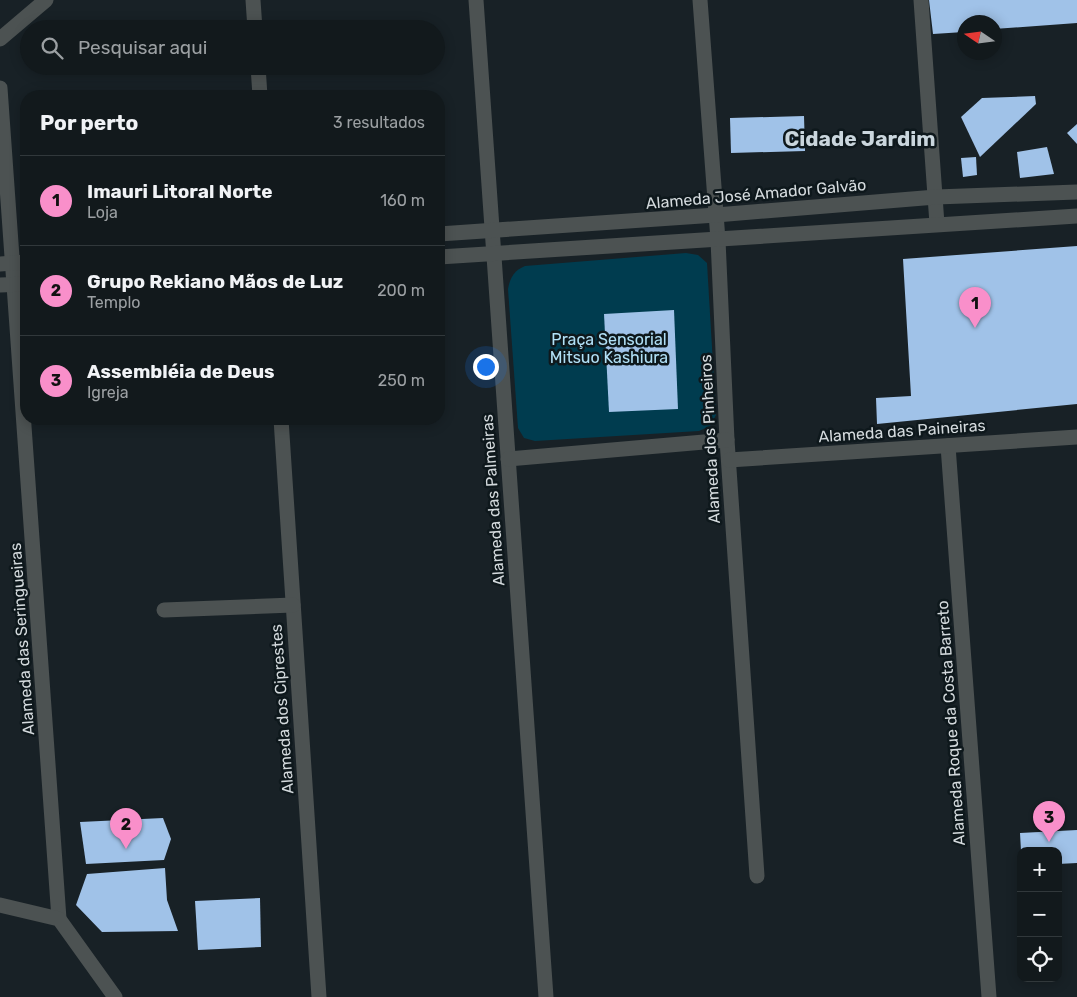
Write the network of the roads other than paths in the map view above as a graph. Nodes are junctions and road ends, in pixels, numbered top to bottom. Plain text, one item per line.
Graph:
1 (46, 0) edge
2 (253, 0) edge
3 (476, 0) edge
4 (700, 0) edge
5 (921, 0) edge
6 (22, 20) edge
7 (254, 20) edge
8 (20, 22) edge
9 (0, 39) edge
10 (259, 75) edge
11 (0, 88) edge
12 (260, 90) edge
13 (1077, 192) edge
14 (936, 197) junction
15 (716, 215) junction
16 (1077, 216) edge
17 (937, 224) junction
18 (492, 231) junction
19 (445, 234) edge
20 (718, 240) junction
21 (494, 254) junction
22 (445, 257) edge
23 (13, 263) edge
24 (13, 285) edge
25 (20, 381) edge
26 (23, 425) edge
27 (281, 425) edge
28 (1077, 437) edge
29 (727, 440) junction
30 (948, 446) junction
31 (508, 459) junction
32 (728, 460) junction
33 (293, 605) junction
34 (164, 610) dead end
35 (757, 876) dead end
36 (0, 905) edge
37 (59, 919) junction
38 (115, 997) edge
39 (319, 997) edge
40 (546, 997) edge
41 (989, 997) edge

1 - 6 street
2 - 7 street
3 - 18 street, Alameda das Palmeiras
4 - 15 street, Alameda dos Pinheiros
5 - 14 street
8 - 9 street
10 - 12 street
11 - 23 street, Alameda das Seringueiras
13 - 14 street, Alameda José Amador Galvão
14 - 15 street, Alameda José Amador Galvão
14 - 17 street
15 - 18 street, Alameda José Amador Galvão
15 - 20 street, Alameda dos Pinheiros
16 - 17 street
17 - 20 street
18 - 19 street, Alameda José Amador Galvão
18 - 21 street, Alameda das Palmeiras
20 - 21 street
20 - 29 street, Alameda dos Pinheiros
21 - 22 street
21 - 31 street, Alameda das Palmeiras
23 - 24 street, Alameda das Seringueiras
24 - 25 street, Alameda das Seringueiras
26 - 37 street, Alameda das Seringueiras
27 - 33 street, Alameda dos Ciprestes
28 - 30 street, Alameda das Paineiras
29 - 31 street
29 - 32 street, Alameda dos Pinheiros
30 - 32 street, Alameda das Paineiras
30 - 41 street, Alameda Roque da Costa Barreto
31 - 40 street, Alameda das Palmeiras
32 - 35 street, Alameda dos Pinheiros
33 - 34 street
33 - 39 street, Alameda dos Ciprestes
36 - 37 street
37 - 38 street

